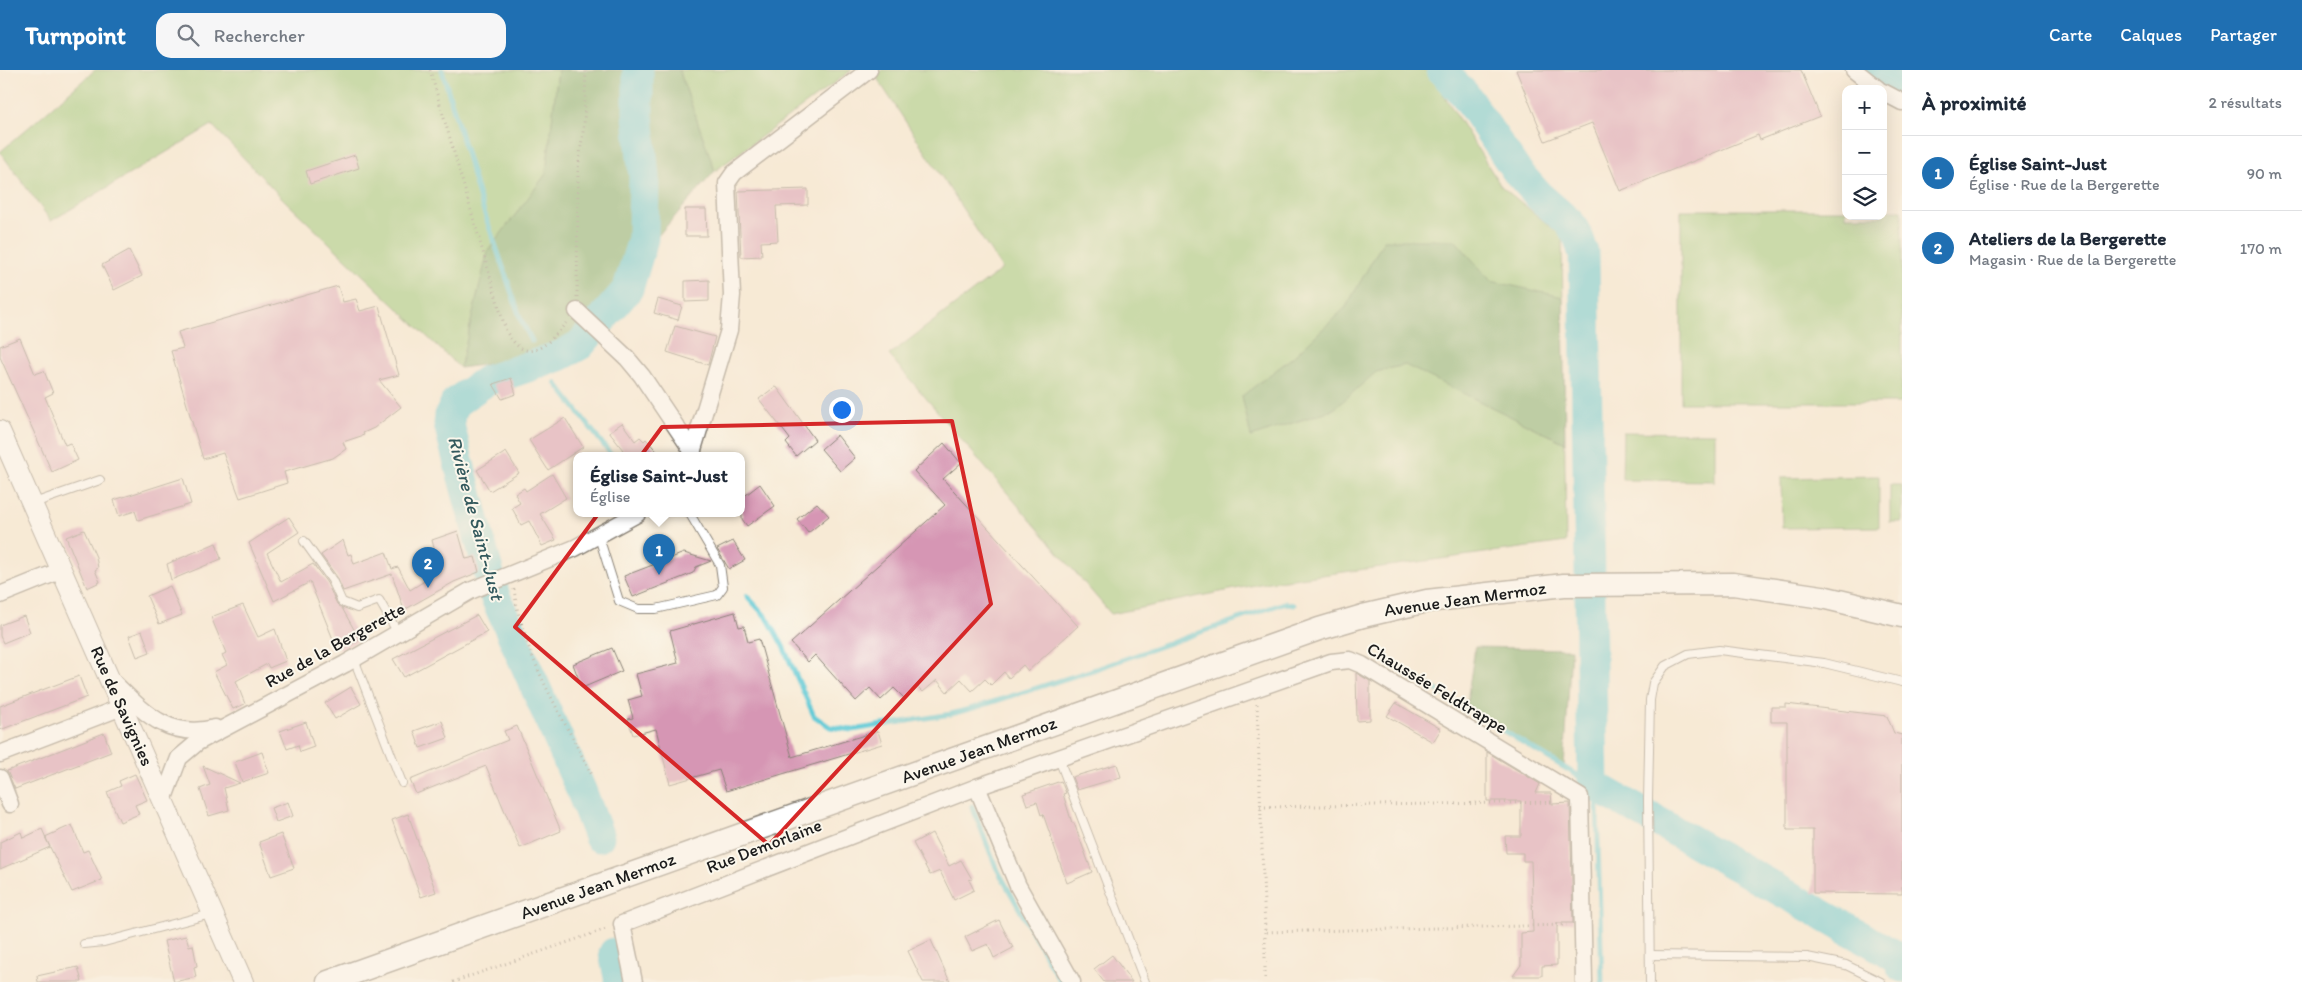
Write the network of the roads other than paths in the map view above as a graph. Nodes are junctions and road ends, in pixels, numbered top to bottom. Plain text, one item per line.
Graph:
1 (869, 70) edge
2 (1854, 70) edge
3 (1873, 85) edge
4 (1887, 94) edge
5 (1902, 102) edge
6 (583, 316) road end
7 (0, 430) edge
8 (691, 452) edge
9 (693, 452) edge
10 (100, 480) dead end
11 (32, 504) junction
12 (632, 517) edge
13 (692, 517) edge
14 (598, 537) junction
15 (304, 541) dead end
16 (62, 570) junction
17 (1645, 585) junction
18 (0, 595) edge
19 (1902, 616) edge
20 (1902, 629) edge
21 (398, 633) junction
22 (354, 659) junction
23 (108, 678) junction
24 (1902, 682) edge
25 (122, 707) junction
26 (241, 720) junction
27 (0, 754) edge
28 (1059, 759) junction
29 (0, 778) edge
30 (402, 783) dead end
31 (977, 787) junction
32 (164, 798) junction
33 (10, 804) dead end
34 (214, 913) junction
35 (84, 944) dead end
36 (1650, 955) junction
37 (243, 982) edge
38 (328, 982) edge
39 (634, 982) edge
40 (1072, 982) edge
41 (1146, 982) edge
42 (1584, 982) edge
43 (1650, 982) edge
44 (1882, 982) edge

1 - 9 street
2 - 3 street
4 - 5 street
6 - 8 street
7 - 11 street, Rue de Savignies
10 - 11 lane
11 - 16 street, Rue de Savignies
12 - 14 street, Rue de la Bergerette
13 - 14 lane
14 - 21 street, Rue de la Bergerette
15 - 21 lane
16 - 18 street
16 - 23 street, Rue de Savignies
17 - 19 main road, Avenue Jean Mermoz
17 - 20 main road, Avenue Jean Mermoz
17 - 38 main road, Avenue Jean Mermoz
21 - 22 street, Rue de la Bergerette
22 - 26 street, Rue de la Bergerette
22 - 30 lane
23 - 25 street, Rue de Savignies
23 - 26 street, Rue de la Bergerette
24 - 36 lane
25 - 27 street
25 - 32 street, Rue de Savignies
26 - 32 street, Rue de la Bergerette
28 - 31 street, Chaussée Feldtrappe
28 - 41 lane
28 - 42 street, Chaussée Feldtrappe
29 - 33 street
31 - 39 street, Rue Demorlaine
31 - 40 street
32 - 34 street, Rue de Savignies
34 - 35 lane
34 - 37 street, Rue de Savignies
36 - 43 lane
36 - 44 lane

